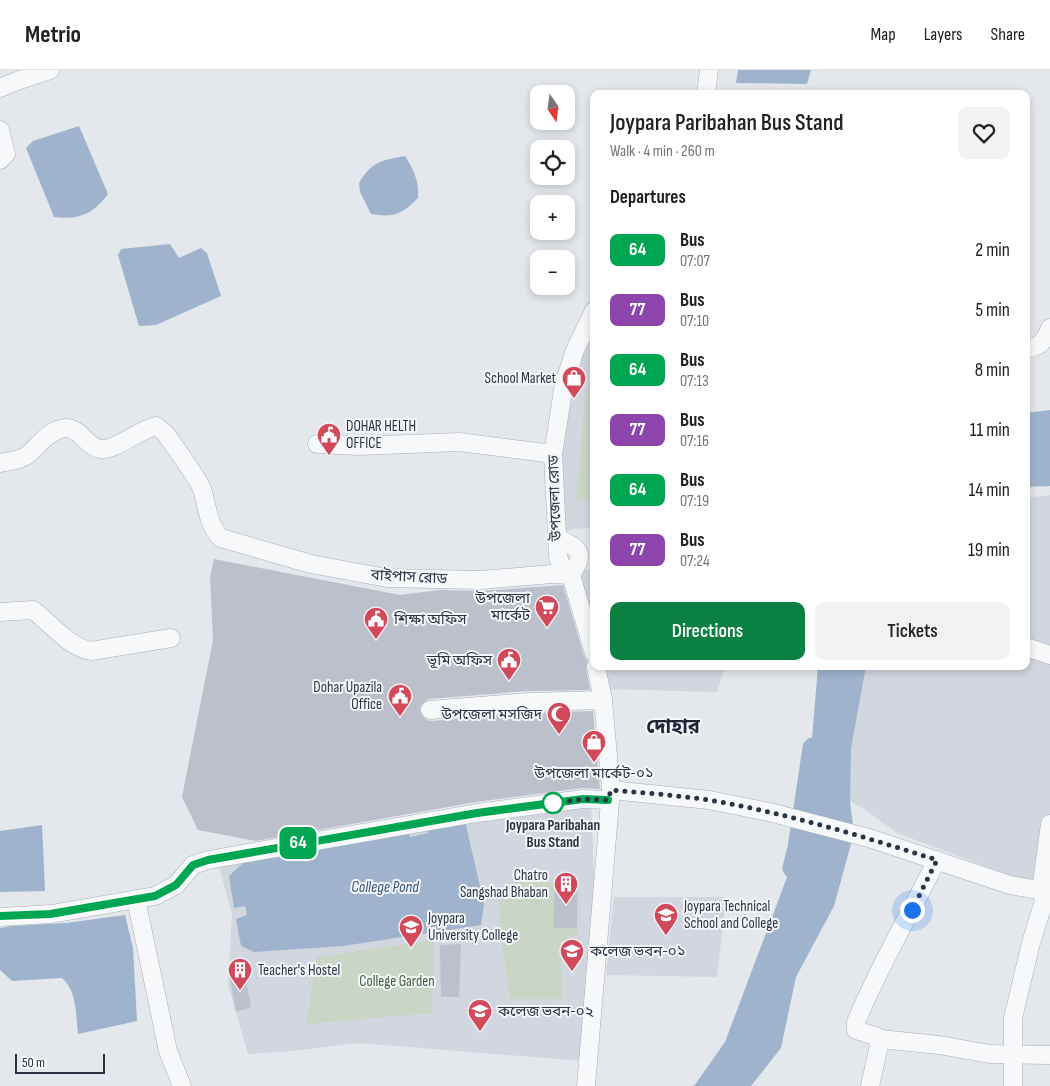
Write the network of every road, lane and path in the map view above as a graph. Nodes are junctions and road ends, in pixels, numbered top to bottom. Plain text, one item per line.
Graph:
1 (50, 70) edge
2 (710, 70) edge
3 (0, 88) edge
4 (707, 90) edge
5 (0, 130) edge
6 (0, 160) edge
7 (590, 319) edge
8 (1048, 333) edge
9 (1030, 349) edge
10 (317, 444) dead end
11 (553, 454) junction
12 (0, 463) edge
13 (557, 538) junction
14 (586, 550) edge
15 (571, 575) junction
16 (0, 612) edge
17 (171, 638) dead end
18 (590, 640) edge
19 (1030, 648) edge
20 (1050, 655) edge
21 (597, 670) edge
22 (603, 700) junction
23 (430, 710) dead end
24 (610, 795) junction
25 (1050, 824) edge
26 (937, 860) junction
27 (1046, 891) edge
28 (136, 899) junction
29 (0, 916) edge
30 (880, 1039) junction
31 (1013, 1054) junction
32 (1050, 1055) edge
33 (182, 1086) edge
34 (586, 1086) edge
35 (870, 1086) edge
36 (1013, 1086) edge

1 - 3 street
2 - 4 street
5 - 6 street
7 - 11 street, উপজেলা রোড
8 - 9 street
10 - 11 street
11 - 13 street, উপজেলা রোড
12 - 15 street, বাইপাস রোড
13 - 14 street
13 - 15 street, উপজেলা রোড
14 - 15 street
15 - 18 street, উপজেলা রোড
16 - 17 street
19 - 20 street
21 - 22 street
22 - 23 street
22 - 24 street
24 - 26 street
24 - 28 street
24 - 34 street
25 - 27 street
26 - 27 street
26 - 30 street
27 - 31 street
28 - 29 street
28 - 33 street
30 - 31 street
30 - 35 street
31 - 32 street
31 - 36 street

